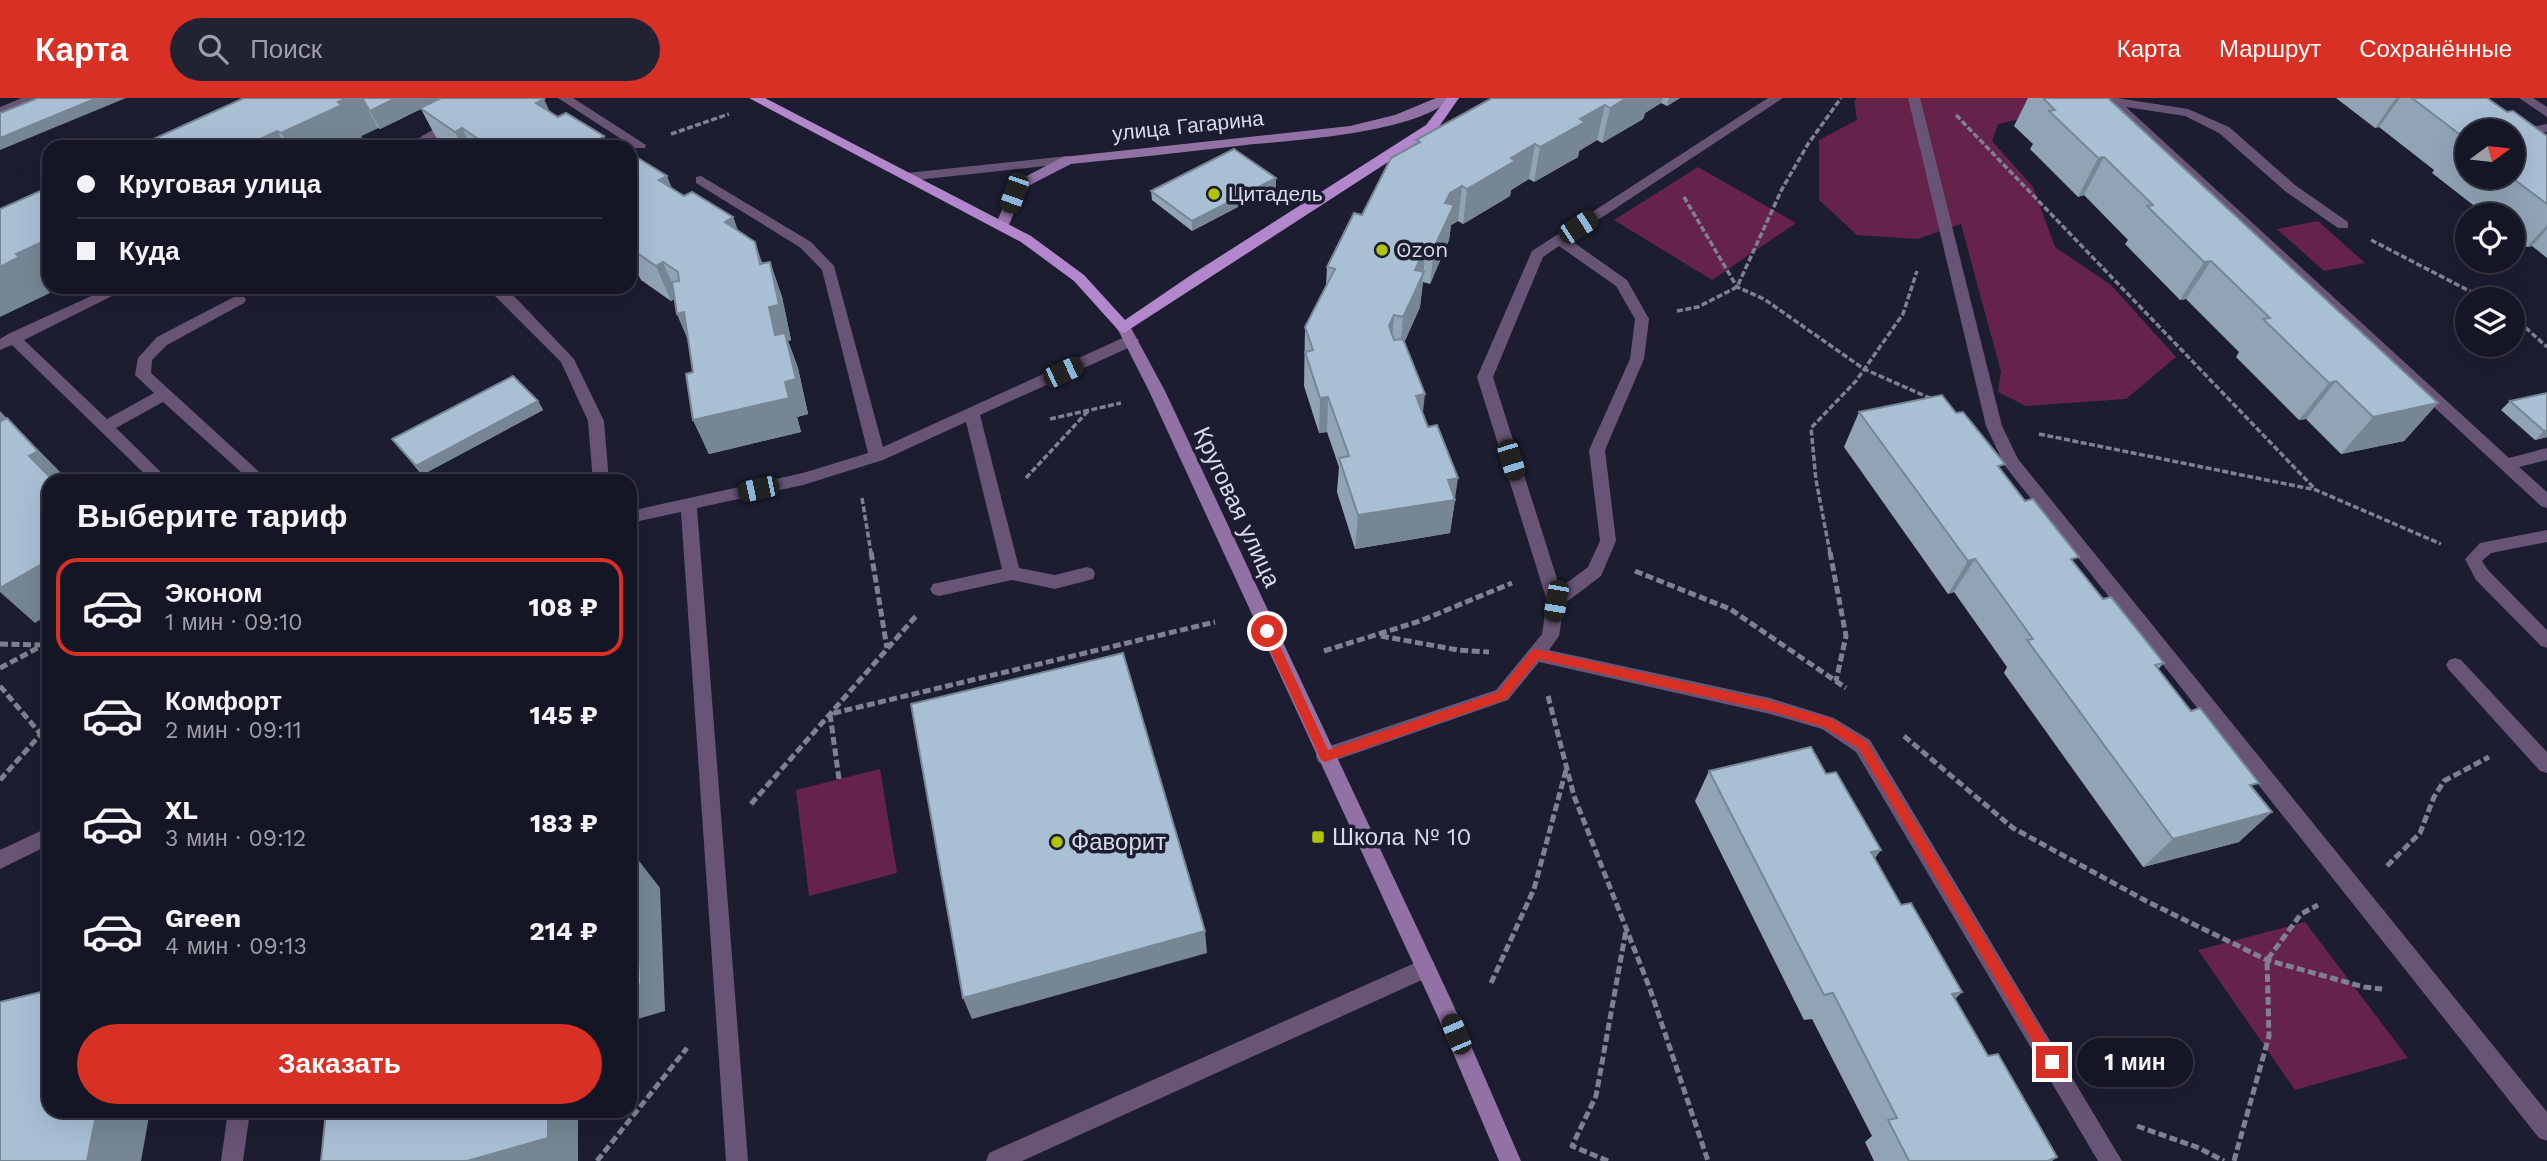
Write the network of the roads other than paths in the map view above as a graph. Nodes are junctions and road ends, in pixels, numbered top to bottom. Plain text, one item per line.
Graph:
1 (33, 98) edge
2 (497, 98) edge
3 (564, 98) edge
4 (755, 98) edge
5 (1446, 98) edge
6 (1453, 98) edge
7 (1777, 98) edge
8 (1914, 98) edge
9 (2525, 98) edge
10 (2109, 99) edge
11 (0, 112) edge
12 (2547, 113) edge
13 (2547, 128) edge
14 (2525, 135) edge
15 (422, 140) edge
16 (631, 140) edge
17 (1068, 160) junction
18 (907, 177) junction
19 (701, 180) dead end
20 (1003, 224) junction
21 (2343, 225) road end
22 (1559, 239) junction
23 (108, 294) edge
24 (502, 294) edge
25 (239, 300) dead end
26 (1128, 334) junction
27 (6, 342) edge
28 (165, 394) junction
29 (972, 414) junction
30 (105, 427) junction
31 (2547, 454) edge
32 (877, 456) junction
33 (2506, 464) junction
34 (155, 474) edge
35 (253, 474) edge
36 (600, 474) edge
37 (2547, 502) edge
38 (689, 504) junction
39 (637, 515) edge
40 (2547, 536) edge
41 (1012, 573) junction
42 (1087, 574) dead end
43 (939, 589) road end
44 (1556, 601) junction
45 (2547, 641) edge
46 (1535, 654) junction
47 (2455, 665) dead end
48 (1325, 756) junction
49 (2547, 765) edge
50 (42, 839) edge
51 (0, 860) edge
52 (1426, 968) junction
53 (238, 1118) edge
54 (2547, 1129) edge
55 (232, 1161) edge
56 (737, 1161) edge
57 (997, 1161) edge
58 (1510, 1161) edge
59 (2111, 1161) edge

1 - 11 street
2 - 15 street
3 - 16 street
4 - 18 main road, Круговая улица
5 - 17 street, улица Гагарина
6 - 26 main road
7 - 22 street
8 - 54 street
9 - 12 street
10 - 21 street
10 - 33 street
13 - 14 street
17 - 18 street
17 - 20 street, улица Гагарина
18 - 20 main road, Круговая улица
19 - 32 street
20 - 26 main road, Круговая улица
22 - 44 street
22 - 44 street
23 - 27 street
24 - 36 street
25 - 28 street
26 - 29 street
26 - 48 street, Круговая улица
27 - 30 street
28 - 30 street
28 - 35 street
29 - 32 street
29 - 41 street
30 - 34 street
31 - 33 street
32 - 38 street
33 - 37 street
38 - 39 street
38 - 56 street
40 - 45 street
41 - 42 street
41 - 43 street
44 - 46 street
46 - 48 street
46 - 59 street
47 - 49 street
48 - 52 street, Круговая улица
50 - 51 street
52 - 57 street
52 - 58 street, Круговая улица
53 - 55 street

